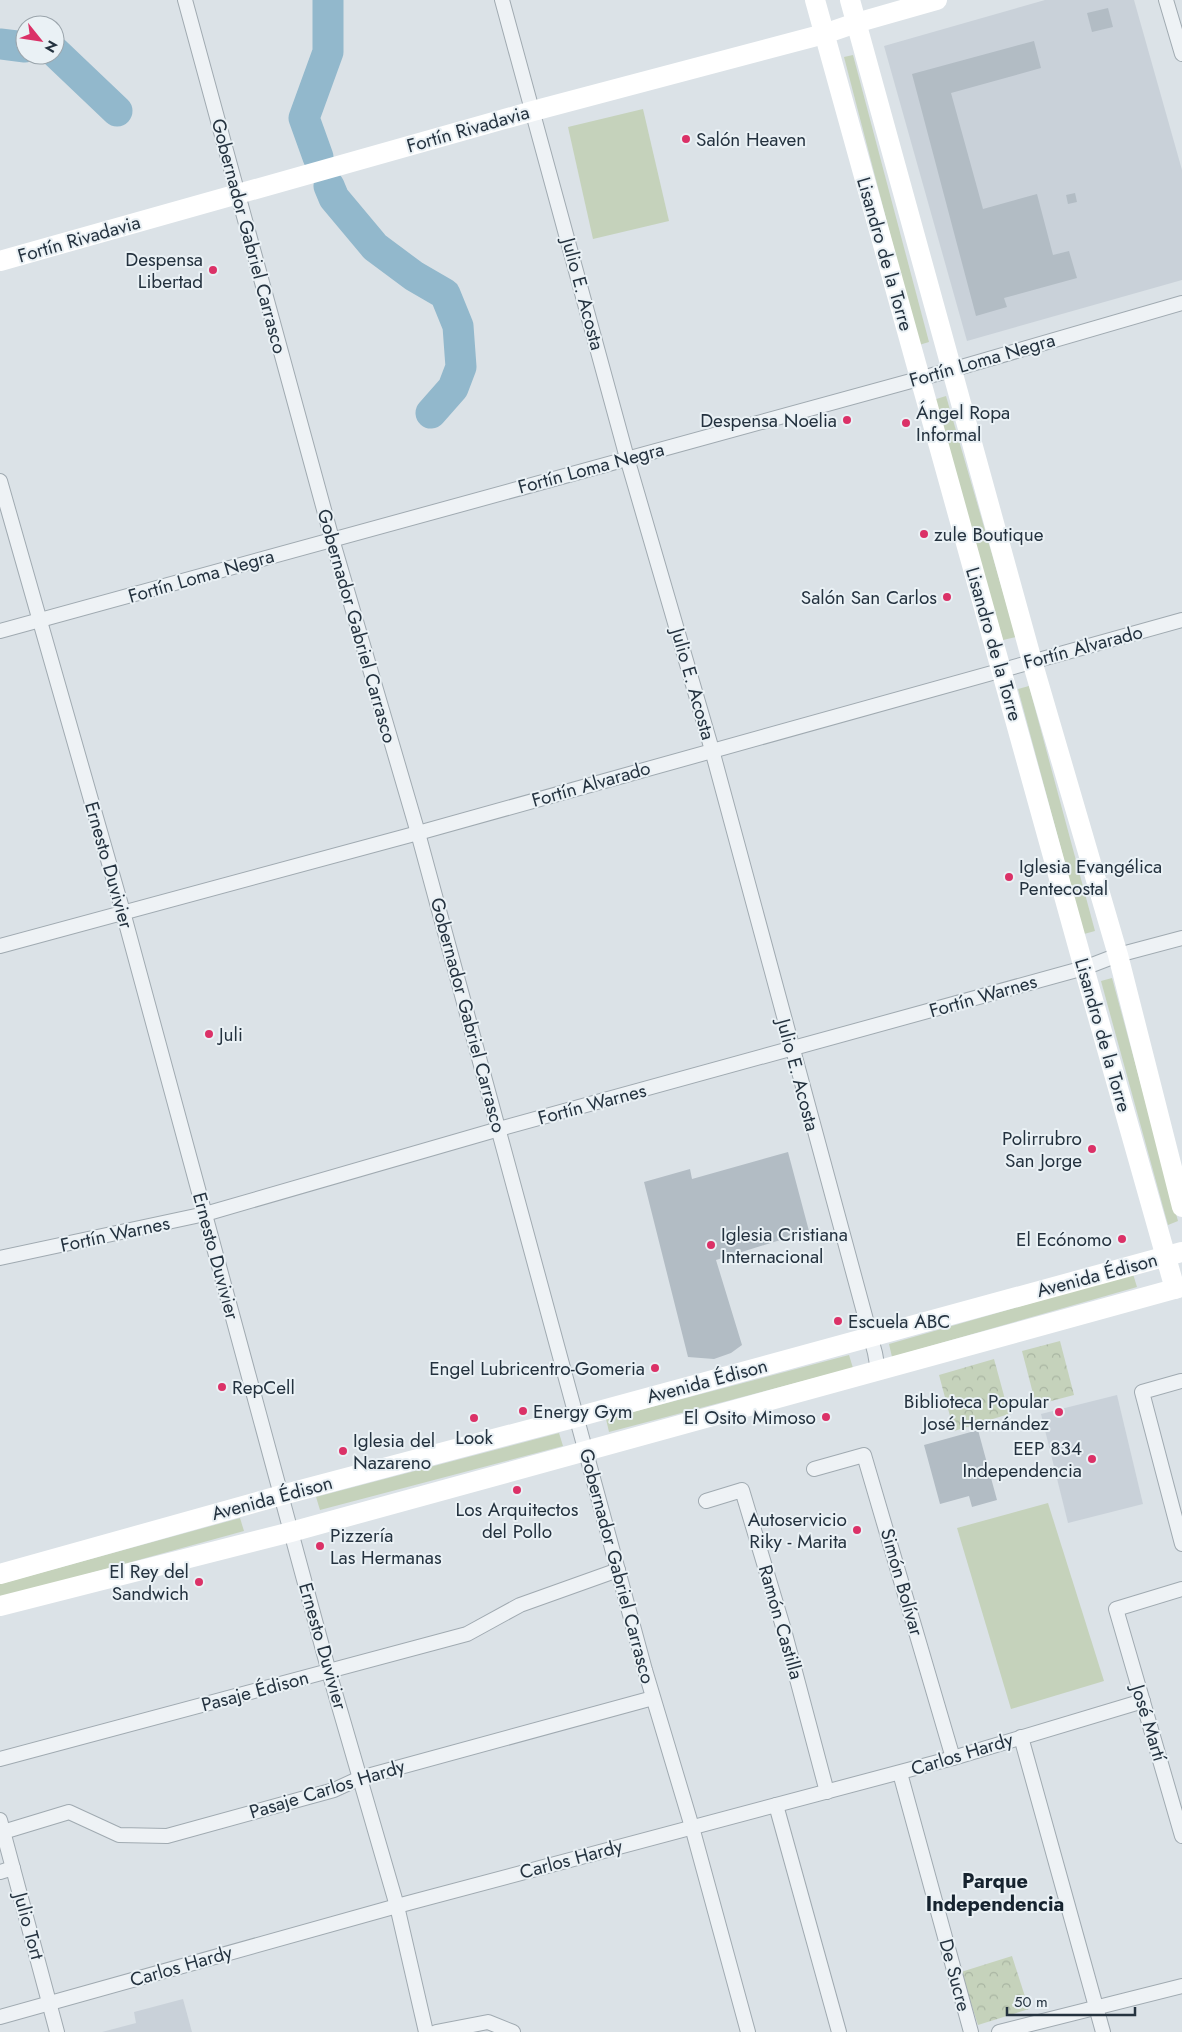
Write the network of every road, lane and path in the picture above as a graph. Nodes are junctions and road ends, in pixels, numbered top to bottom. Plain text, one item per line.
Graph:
1 (185, 0) edge
2 (502, 0) edge
3 (815, 0) edge
4 (850, 0) edge
5 (937, 0) edge
6 (1166, 0) edge
7 (856, 23) junction
8 (824, 34) junction
9 (1182, 54) edge
10 (533, 111) junction
11 (238, 195) junction
12 (0, 261) edge
13 (1182, 303) edge
14 (951, 370) junction
15 (919, 378) junction
16 (627, 458) junction
17 (0, 481) edge
18 (332, 540) junction
19 (1182, 620) edge
20 (41, 621) junction
21 (0, 631) edge
22 (1032, 661) junction
23 (1002, 670) junction
24 (712, 750) junction
25 (418, 833) junction
26 (123, 912) junction
27 (1182, 938) edge
28 (0, 946) edge
29 (1118, 955) junction
30 (1084, 968) junction
31 (791, 1050) junction
32 (499, 1129) junction
33 (1182, 1208) edge
34 (205, 1214) junction
35 (1174, 1255) edge
36 (0, 1258) edge
37 (1178, 1288) edge
38 (870, 1336) junction
39 (878, 1370) junction
40 (1181, 1381) dead end
41 (577, 1417) junction
42 (585, 1450) junction
43 (814, 1469) dead end
44 (282, 1495) junction
45 (706, 1501) dead end
46 (291, 1532) junction
47 (1182, 1544) edge
48 (618, 1570) junction
49 (0, 1574) edge
50 (1182, 1589) edge
51 (0, 1606) edge
52 (329, 1672) junction
53 (653, 1698) junction
54 (1142, 1701) junction
55 (1021, 1736) junction
56 (953, 1758) junction
57 (0, 1760) edge
58 (900, 1772) junction
59 (360, 1778) junction
60 (827, 1792) junction
61 (776, 1806) junction
62 (1, 1826) edge
63 (692, 1827) junction
64 (1182, 1836) edge
65 (7, 1870) edge
66 (397, 1906) junction
67 (1182, 1986) edge
68 (49, 2003) junction
69 (1096, 2007) junction
70 (0, 2016) edge
71 (58, 2032) edge
72 (426, 2032) edge
73 (436, 2032) edge
74 (513, 2032) edge
75 (748, 2032) edge
76 (838, 2032) edge
77 (970, 2032) edge
78 (999, 2032) edge
79 (1103, 2032) edge

1 - 11 street, Gobernador Gabriel Carrasco
2 - 10 street, Julio E. Acosta
3 - 8 main road, Lisandro de la Torre
4 - 7 main road, Lisandro de la Torre
5 - 7 main road, Fortín Rivadavia
6 - 9 street
7 - 8 main road, Fortín Rivadavia
7 - 14 main road, Lisandro de la Torre
8 - 10 main road, Fortín Rivadavia
8 - 15 main road, Lisandro de la Torre
10 - 11 main road, Fortín Rivadavia
10 - 16 street, Julio E. Acosta
11 - 12 main road, Fortín Rivadavia
11 - 18 street, Gobernador Gabriel Carrasco
13 - 14 street, Fortín Loma Negra
14 - 15 street, Fortín Loma Negra
14 - 22 main road, Lisandro de la Torre
15 - 16 street, Fortín Loma Negra
15 - 23 main road, Lisandro de la Torre
16 - 18 street, Fortín Loma Negra
16 - 24 street, Julio E. Acosta
17 - 20 street, Ernesto Duvivier
18 - 20 street, Fortín Loma Negra
18 - 25 street, Gobernador Gabriel Carrasco
19 - 22 street, Fortín Alvarado
20 - 21 street, Fortín Loma Negra
20 - 26 street, Ernesto Duvivier
22 - 23 street, Fortín Alvarado
22 - 29 main road, Lisandro de la Torre
23 - 24 street, Fortín Alvarado
23 - 30 main road, Lisandro de la Torre
24 - 25 street, Fortín Alvarado
24 - 31 street, Julio E. Acosta
25 - 26 street, Fortín Alvarado
25 - 32 street, Gobernador Gabriel Carrasco
26 - 28 street, Fortín Alvarado
26 - 34 street, Ernesto Duvivier
27 - 29 street, Fortín Warnes
29 - 30 street, Fortín Warnes
29 - 33 main road, Lisandro de la Torre
30 - 31 street, Fortín Warnes
30 - 35 main road, Lisandro de la Torre
31 - 32 street, Fortín Warnes
31 - 38 street, Julio E. Acosta
32 - 34 street, Fortín Warnes
32 - 41 street, Gobernador Gabriel Carrasco
34 - 36 street, Fortín Warnes
34 - 44 street, Ernesto Duvivier
35 - 37 main road, Lisandro de la Torre
35 - 38 main road, Avenida Édison
37 - 39 main road, Avenida Édison
38 - 39 street, Julio E. Acosta
38 - 41 main road, Avenida Édison
39 - 42 main road, Avenida Édison
40 - 47 street
41 - 42 street, Gobernador Gabriel Carrasco
41 - 44 main road, Avenida Édison
42 - 46 main road, Avenida Édison
42 - 48 street, Gobernador Gabriel Carrasco
43 - 56 street, Simón Bolívar
44 - 46 street, Ernesto Duvivier
44 - 49 main road, Avenida Édison
45 - 60 street, Ramón Castilla
46 - 51 main road, Avenida Édison
46 - 52 street, Ernesto Duvivier
48 - 52 street, Pasaje Édison
48 - 53 street, Gobernador Gabriel Carrasco
50 - 54 street, José Martí
52 - 57 street, Pasaje Édison
52 - 59 street, Ernesto Duvivier
53 - 59 street, Pasaje Carlos Hardy
53 - 63 street, Gobernador Gabriel Carrasco
54 - 55 street, Carlos Hardy
54 - 64 street, José Martí
55 - 56 street, Carlos Hardy
55 - 69 street
56 - 58 street, Carlos Hardy
58 - 60 street, Carlos Hardy
58 - 77 street, De Sucre
59 - 62 street, Pasaje Carlos Hardy
59 - 66 street, Ernesto Duvivier
60 - 61 street, Carlos Hardy
61 - 63 street, Carlos Hardy
61 - 76 street
62 - 65 street, Julio Tort
63 - 66 street, Carlos Hardy
63 - 75 street, Gobernador Gabriel Carrasco
65 - 68 street, Julio Tort
66 - 68 street, Carlos Hardy
66 - 72 street, Ernesto Duvivier
67 - 69 street
68 - 70 street, Carlos Hardy
68 - 71 street, Julio Tort
69 - 78 street
69 - 79 street
73 - 74 street

